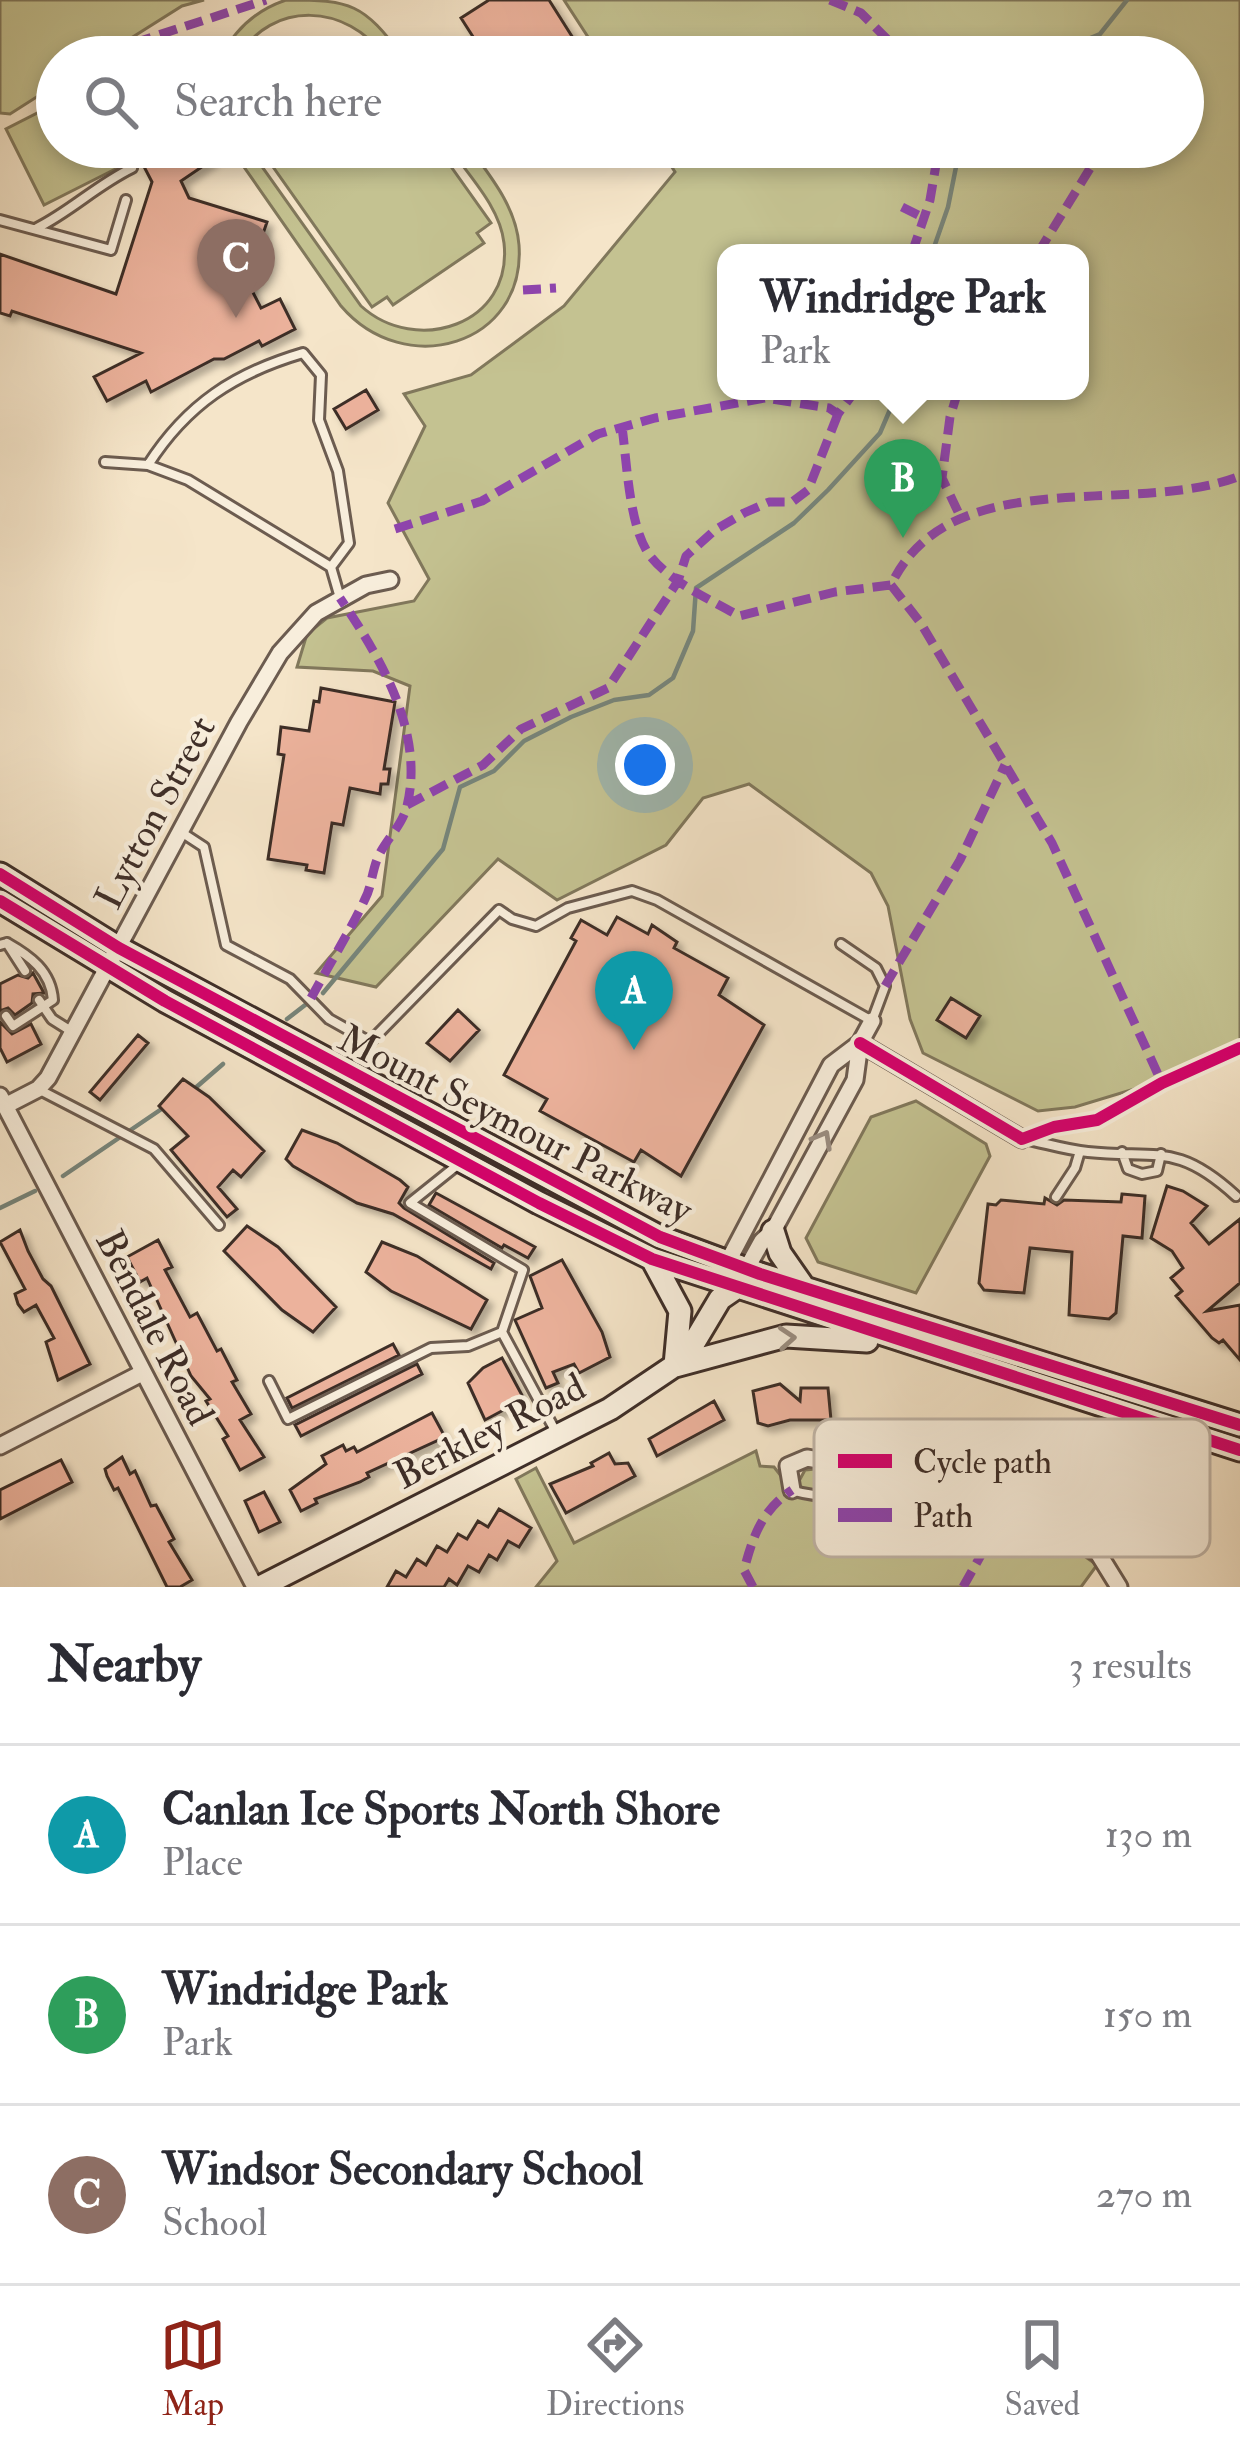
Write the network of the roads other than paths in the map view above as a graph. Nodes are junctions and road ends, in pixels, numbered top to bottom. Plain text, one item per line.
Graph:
1 (132, 168) dead end
2 (126, 200) dead end
3 (1, 217) edge
4 (36, 229) junction
5 (105, 462) dead end
6 (148, 465) junction
7 (332, 567) junction
8 (390, 580) dead end
9 (340, 598) junction
10 (179, 832) junction
11 (0, 874) edge
12 (2, 907) edge
13 (3, 944) edge
14 (841, 944) dead end
15 (113, 958) junction
16 (25, 971) dead end
17 (42, 1004) junction
18 (6, 1016) dead end
19 (872, 1021) junction
20 (13, 1026) junction
21 (0, 1031) edge
22 (72, 1031) junction
23 (860, 1042) junction
24 (38, 1089) junction
25 (3, 1101) edge
26 (1022, 1139) joint
27 (1080, 1151) junction
28 (1122, 1152) junction
29 (1162, 1154) junction
30 (463, 1160) junction
31 (1236, 1196) dead end
32 (1056, 1197) dead end
33 (219, 1225) dead end
34 (773, 1231) junction
35 (652, 1259) junction
36 (730, 1280) junction
37 (802, 1286) junction
38 (502, 1332) junction
39 (909, 1345) junction
40 (674, 1366) junction
41 (142, 1373) junction
42 (269, 1381) dead end
43 (1142, 1419) edge
44 (1240, 1425) edge
45 (558, 1436) junction
46 (1210, 1440) edge
47 (0, 1446) edge
48 (1240, 1450) edge
49 (814, 1460) edge
50 (792, 1490) joint
51 (814, 1496) edge
52 (1101, 1557) edge
53 (258, 1587) edge
54 (1119, 1587) edge

1 - 4 lane
2 - 4 lane
3 - 4 lane
5 - 6 lane
6 - 7 lane
6 - 7 lane
7 - 9 lane
8 - 9 street, Lytton Street
9 - 10 street, Lytton Street
10 - 15 street, Lytton Street
10 - 19 lane
11 - 15 main road, Mount Seymour Parkway
12 - 15 main road, Mount Seymour Parkway
13 - 16 lane
13 - 17 lane
14 - 19 lane
15 - 22 street, Lytton Street
15 - 30 main road, Mount Seymour Parkway
15 - 36 main road, Mount Seymour Parkway
17 - 20 lane
17 - 22 lane
18 - 20 lane
19 - 23 street, Berkley Road
20 - 21 lane
22 - 24 street, Lytton Street
23 - 26 street
34 -> 23 street, Berkley Road
23 - 36 street, Berkley Road
24 - 25 street
24 - 33 lane
25 - 41 street, Bendale Road
26 - 27 lane
27 - 28 lane
27 - 32 lane
28 - 29 lane
28 - 29 lane
29 - 31 lane
30 - 35 main road, Mount Seymour Parkway
30 - 38 lane
34 - 36 street, Berkley Road
34 - 37 main road
35 - 36 main road, Mount Seymour Parkway
35 - 40 main road
36 - 37 main road, Mount Seymour Parkway
36 - 39 main road, Mount Seymour Parkway
36 - 40 main road, Berkley Road
37 - 44 main road, Mount Seymour Parkway
38 - 42 lane
38 - 45 lane
40 -> 39 main road
39 - 43 main road, Mount Seymour Parkway
40 - 45 main road, Berkley Road
41 - 47 street
41 - 53 street, Bendale Road
45 - 53 main road, Berkley Road
46 - 48 main road, Mount Seymour Parkway
49 - 50 street
50 - 51 lane
52 - 54 street

